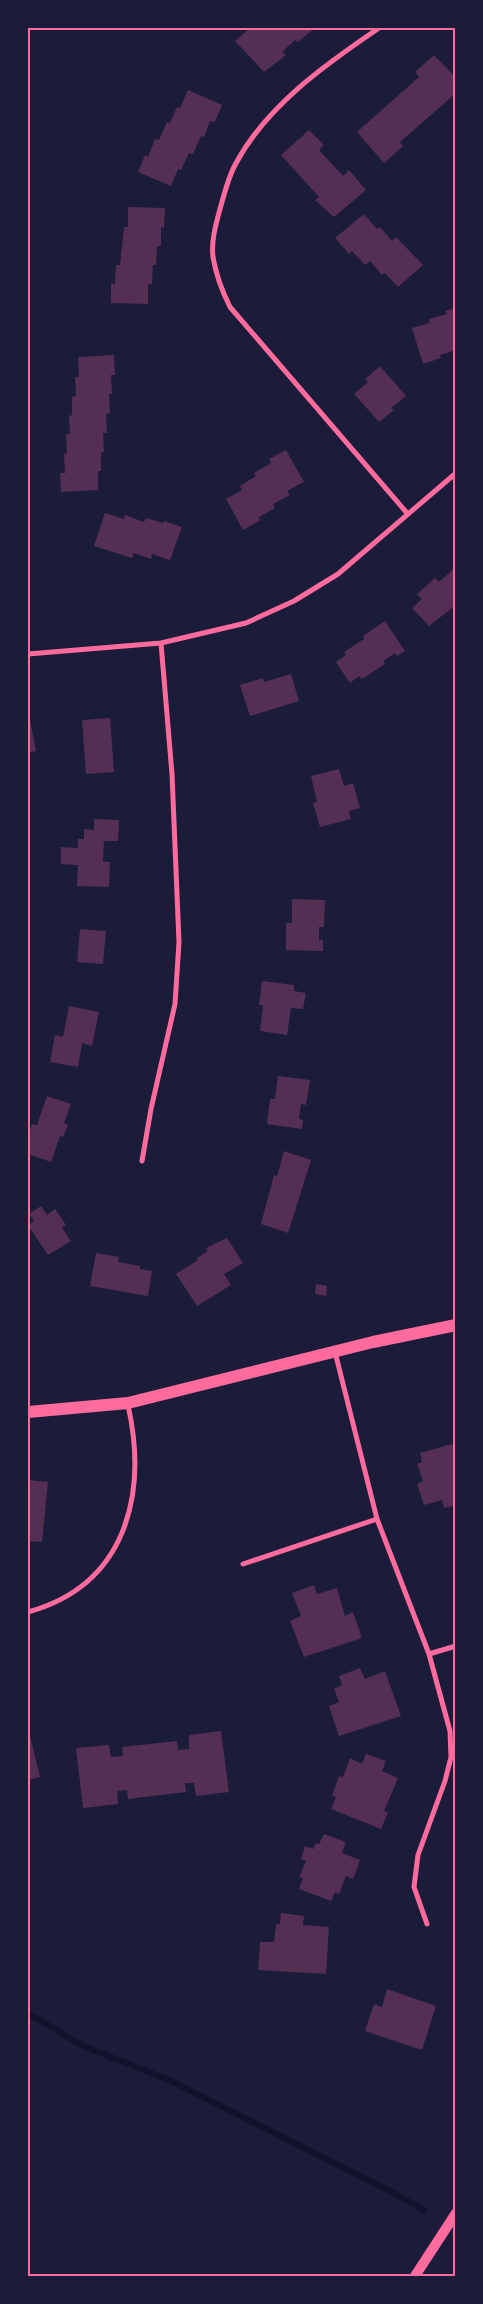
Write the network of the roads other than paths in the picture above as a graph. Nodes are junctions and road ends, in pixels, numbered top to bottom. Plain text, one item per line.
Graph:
1 (379, 28) edge
2 (456, 473) edge
3 (407, 513) junction
4 (161, 644) junction
5 (28, 654) edge
6 (142, 1161) dead end
7 (456, 1325) edge
8 (334, 1351) junction
9 (128, 1403) junction
10 (28, 1412) edge
11 (377, 1519) junction
12 (243, 1564) dead end
13 (28, 1612) edge
14 (456, 1646) edge
15 (429, 1654) junction
16 (427, 1924) dead end
17 (456, 2213) edge
18 (415, 2276) edge

1 - 3 street
2 - 3 street
3 - 4 street
4 - 5 street
4 - 6 street
7 - 8 main road
8 - 9 main road
8 - 11 street
9 - 10 main road
9 - 13 street
11 - 12 street
11 - 15 street
14 - 15 street
15 - 16 street
17 - 18 main road

